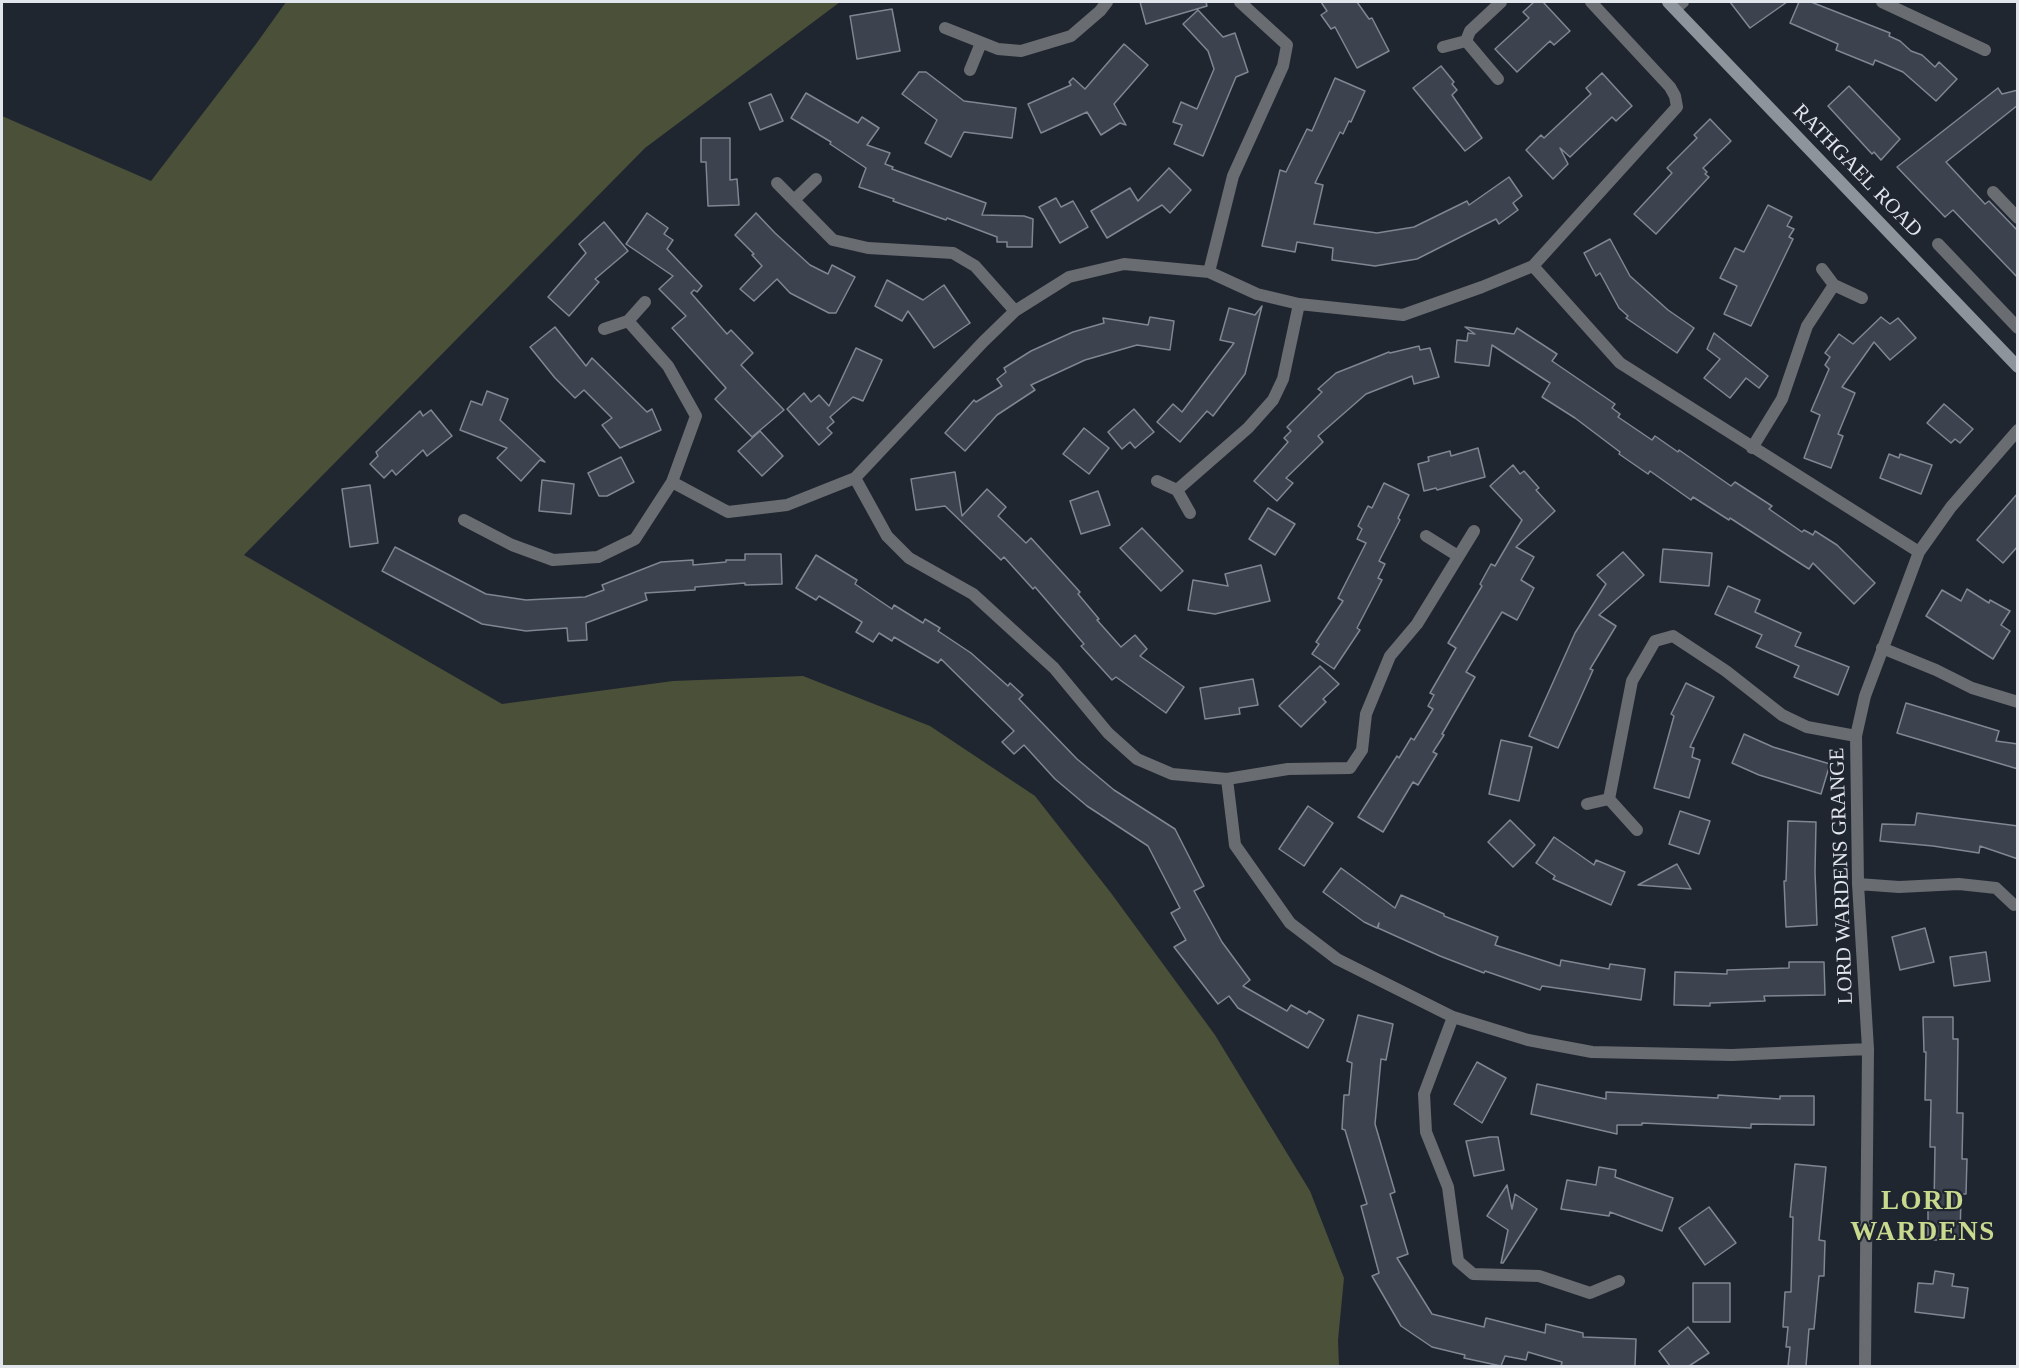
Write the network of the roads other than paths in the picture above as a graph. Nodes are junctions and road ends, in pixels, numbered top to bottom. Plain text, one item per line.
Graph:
1 (1107, 2) edge
2 (1240, 2) edge
3 (1501, 2) edge
4 (1591, 2) edge
5 (1882, 2) edge
6 (1675, 4) edge
7 (945, 28) dead end
8 (1466, 41) junction
9 (981, 43) junction
10 (1443, 47) dead end
11 (1985, 50) dead end
12 (970, 70) dead end
13 (1498, 79) dead end
14 (816, 179) dead end
15 (777, 183) dead end
16 (1993, 192) dead end
17 (794, 200) junction
18 (2018, 218) edge
19 (1938, 244) dead end
20 (1533, 266) junction
21 (1822, 269) dead end
22 (1209, 272) junction
23 (1834, 285) junction
24 (1862, 298) dead end
25 (645, 302) dead end
26 (1299, 304) junction
27 (1015, 311) junction
28 (628, 321) junction
29 (2018, 328) edge
30 (604, 329) dead end
31 (2018, 367) edge
32 (2018, 430) edge
33 (1752, 448) junction
34 (855, 478) junction
35 (1157, 481) dead end
36 (672, 482) junction
37 (1177, 490) junction
38 (1190, 513) dead end
39 (464, 520) dead end
40 (1474, 531) dead end
41 (1426, 536) dead end
42 (1919, 552) junction
43 (1458, 556) junction
44 (1882, 648) junction
45 (2018, 702) edge
46 (1857, 736) junction
47 (1227, 778) junction
48 (1609, 799) junction
49 (1587, 804) dead end
50 (1637, 830) dead end
51 (1858, 884) junction
52 (2014, 905) dead end
53 (1453, 1017) junction
54 (1868, 1049) junction
55 (1619, 1281) dead end
56 (1865, 1366) edge

1 - 9 street
2 - 22 street
3 - 8 street
4 - 20 street
5 - 11 street
6 - 31 street, RATHGAEL ROAD
7 - 9 street
8 - 10 street
8 - 13 street
9 - 12 street
14 - 17 street
15 - 17 street
16 - 18 street
17 - 27 street
19 - 29 street
20 - 26 street
20 - 33 street
21 - 23 street
22 - 26 street
22 - 27 street
23 - 24 street
23 - 33 street
25 - 28 street
26 - 37 street
27 - 34 street
28 - 30 street
28 - 36 street
32 - 42 street, LORD WARDENS GRANGE
33 - 42 street
34 - 36 street
34 - 47 street
35 - 37 street
36 - 39 street
37 - 38 street
40 - 43 street
41 - 43 street
42 - 44 street, LORD WARDENS GRANGE
43 - 47 street
44 - 45 street
44 - 46 street, LORD WARDENS GRANGE
46 - 48 street
46 - 51 street, LORD WARDENS GRANGE
47 - 53 street
48 - 49 street
48 - 50 street
51 - 52 street
51 - 54 street, LORD WARDENS GRANGE
53 - 54 street
53 - 55 street
54 - 56 street, LORD WARDENS GRANGE

